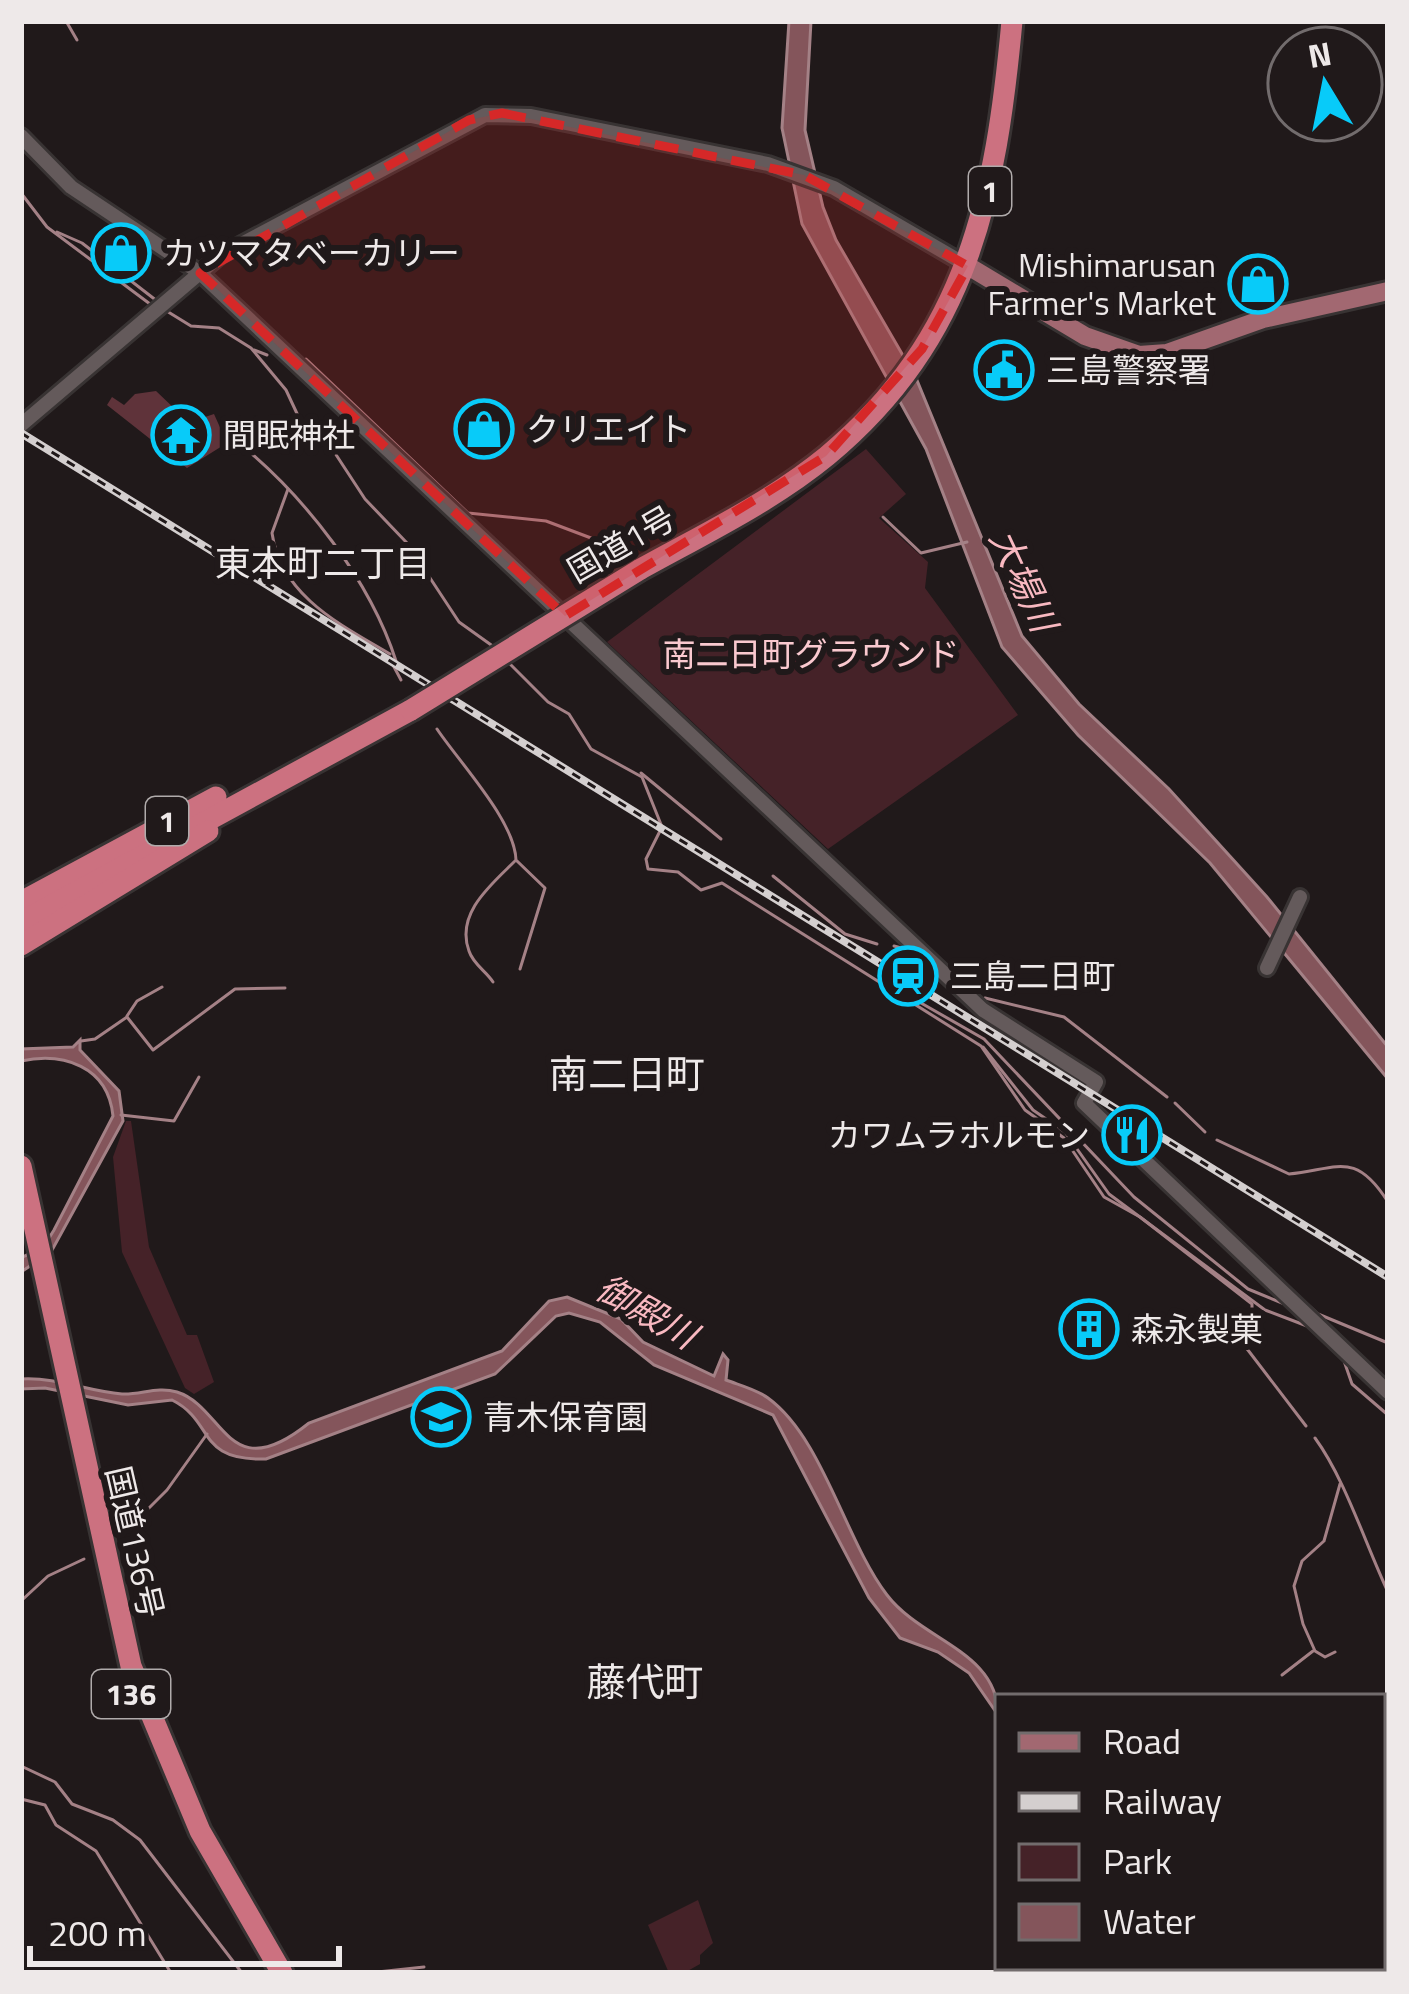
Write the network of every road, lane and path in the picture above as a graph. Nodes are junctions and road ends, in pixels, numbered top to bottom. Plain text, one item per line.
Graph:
1 (1012, 21) edge
2 (21, 136) edge
3 (968, 266) junction
4 (200, 273) junction
5 (1388, 291) edge
6 (21, 425) edge
7 (320, 760) junction
8 (264, 787) junction
9 (1300, 897) dead end
10 (21, 902) edge
11 (21, 922) edge
12 (21, 945) edge
13 (1267, 968) dead end
14 (21, 1166) edge
15 (21, 1224) edge
16 (33, 1257) junction
17 (61, 1385) junction
18 (1388, 1392) edge
19 (270, 1973) edge
20 (282, 1973) edge

1 - 3 highway, 国道1号 / 1
2 - 4 street
3 - 4 street
3 - 5 main road
3 - 7 highway, 国道1号 / 1, bridge
4 - 6 street
4 - 18 street
7 - 8 highway, 国道1号 / 1
7 - 10 highway, 1
8 - 11 highway, 国道1号 / 1
8 - 12 highway, 1
9 - 13 street
14 - 16 highway, 国道136号 / 136
15 - 16 highway, 国道136号 / 136
16 - 17 highway, 国道136号 / 136
17 - 19 highway, 国道136号 / 136
17 - 20 highway, 国道136号 / 136

